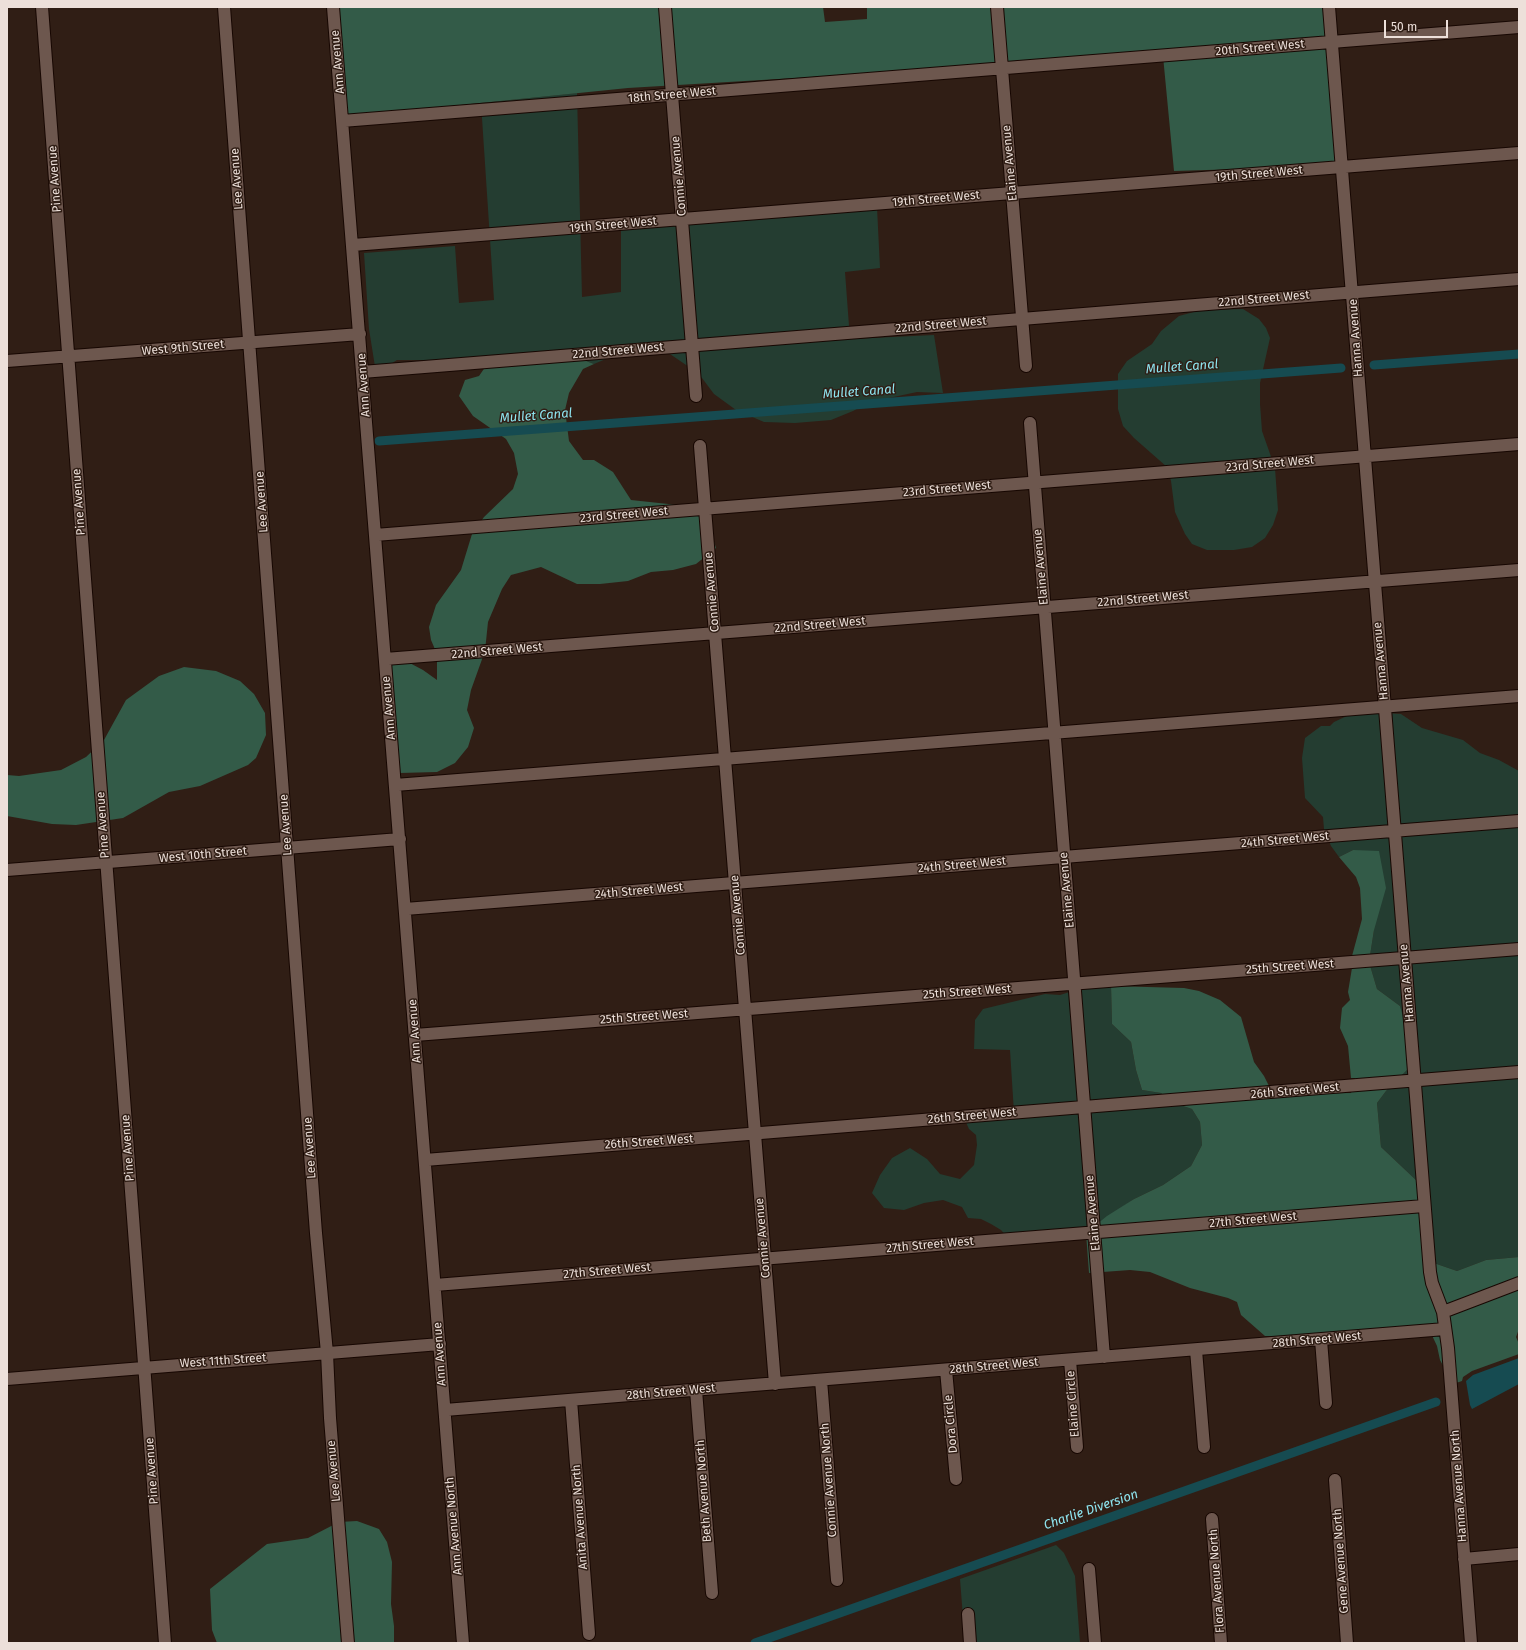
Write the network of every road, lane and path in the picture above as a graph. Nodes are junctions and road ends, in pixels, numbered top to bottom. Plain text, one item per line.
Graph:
1 (42, 7) edge
2 (224, 7) edge
3 (333, 7) edge
4 (665, 7) edge
5 (997, 7) edge
6 (1329, 7) edge
7 (1519, 27) edge
8 (1332, 42) junction
9 (1002, 68) junction
10 (672, 95) junction
11 (342, 121) junction
12 (1519, 153) edge
13 (1342, 167) junction
14 (1012, 193) junction
15 (682, 219) junction
16 (353, 245) junction
17 (1519, 279) edge
18 (1352, 292) junction
19 (1022, 319) junction
20 (360, 334) junction
21 (250, 342) junction
22 (692, 345) junction
23 (69, 357) junction
24 (7, 361) edge
25 (1026, 366) dead end
26 (362, 372) junction
27 (696, 396) dead end
28 (1030, 423) dead end
29 (1519, 444) edge
30 (700, 446) dead end
31 (1364, 456) junction
32 (1035, 482) junction
33 (705, 509) junction
34 (375, 535) junction
35 (1519, 570) edge
36 (1374, 581) junction
37 (1045, 607) junction
38 (715, 633) junction
39 (385, 659) junction
40 (1519, 696) edge
41 (1385, 706) junction
42 (1055, 732) junction
43 (725, 759) junction
44 (395, 785) junction
45 (1519, 821) edge
46 (1395, 831) junction
47 (400, 839) junction
48 (287, 848) junction
49 (1065, 857) junction
50 (106, 862) junction
51 (7, 870) edge
52 (735, 883) junction
53 (405, 909) junction
54 (1519, 949) edge
55 (1405, 958) junction
56 (1075, 984) junction
57 (745, 1009) junction
58 (415, 1035) junction
59 (1519, 1072) edge
60 (1415, 1081) junction
61 (1084, 1108) junction
62 (755, 1134) junction
63 (425, 1160) junction
64 (1424, 1206) junction
65 (1094, 1232) junction
66 (765, 1258) junction
67 (1519, 1283) edge
68 (435, 1285) junction
69 (1443, 1312) junction
70 (1445, 1330) junction
71 (1321, 1340) junction
72 (440, 1344) junction
73 (1196, 1350) junction
74 (327, 1353) junction
75 (1104, 1357) junction
76 (1070, 1360) junction
77 (144, 1367) junction
78 (946, 1370) junction
79 (7, 1379) edge
80 (821, 1380) junction
81 (775, 1384) junction
82 (696, 1390) junction
83 (572, 1400) junction
84 (1326, 1403) dead end
85 (445, 1410) junction
86 (1077, 1447) dead end
87 (1204, 1447) dead end
88 (956, 1478) dead end
89 (1335, 1480) dead end
90 (1212, 1519) dead end
91 (1519, 1554) edge
92 (1464, 1559) junction
93 (1090, 1569) dead end
94 (837, 1580) dead end
95 (712, 1593) dead end
96 (968, 1614) dead end
97 (589, 1634) dead end
98 (166, 1643) edge
99 (348, 1643) edge
100 (463, 1643) edge
101 (970, 1643) edge
102 (1095, 1643) edge
103 (1221, 1643) edge
104 (1347, 1643) edge
105 (1471, 1643) edge

1 - 23 street, Pine Avenue
2 - 21 street, Lee Avenue
3 - 11 street, Ann Avenue
4 - 10 street, Connie Avenue
5 - 9 street, Elaine Avenue
6 - 8 street, Hanna Avenue
7 - 8 street, 20th Street West
8 - 9 street, 20th Street West
8 - 13 street, Hanna Avenue
9 - 10 street, 18th Street West
9 - 14 street, Elaine Avenue
10 - 11 street, 18th Street West
10 - 15 street, Connie Avenue
11 - 16 street, Ann Avenue
12 - 13 street, 19th Street West
13 - 14 street, 19th Street West
13 - 18 street, Hanna Avenue
14 - 15 street, 19th Street West
14 - 19 street, Elaine Avenue
15 - 16 street, 19th Street West
15 - 22 street, Connie Avenue
16 - 20 street, Ann Avenue
17 - 18 street, 22nd Street West
18 - 19 street, 22nd Street West
18 - 31 street, Hanna Avenue
19 - 22 street, 22nd Street West
19 - 25 street, Elaine Avenue
20 - 21 street, West 9th Street
20 - 26 street, Ann Avenue
21 - 23 street, West 9th Street
21 - 48 street, Lee Avenue
22 - 26 street, 22nd Street West
22 - 27 street
23 - 24 street, West 9th Street
23 - 50 street, Pine Avenue
26 - 34 street, Ann Avenue
28 - 32 street, Elaine Avenue
29 - 31 street, 23rd Street West
30 - 33 street, Connie Avenue
31 - 32 street, 23rd Street West
31 - 36 street, Hanna Avenue
32 - 33 street, 23rd Street West
32 - 37 street, Elaine Avenue
33 - 34 street, 23rd Street West
33 - 38 street, Connie Avenue
34 - 39 street, Ann Avenue
35 - 36 street, 22nd Street West
36 - 37 street, 22nd Street West
36 - 41 street, Hanna Avenue
37 - 38 street, 22nd Street West
37 - 42 street, Elaine Avenue
38 - 39 street, 22nd Street West
38 - 43 street, Connie Avenue
39 - 44 street, Ann Avenue
40 - 41 street
41 - 42 street
41 - 46 street, Hanna Avenue
42 - 43 street
42 - 49 street, Elaine Avenue
43 - 44 street
43 - 52 street, Connie Avenue
44 - 47 street, Ann Avenue
45 - 46 street, 24th Street West
46 - 49 street, 24th Street West
46 - 55 street, Hanna Avenue
47 - 48 street, West 10th Street
47 - 53 street, Ann Avenue
48 - 50 street, West 10th Street
48 - 74 street, Lee Avenue
49 - 52 street, 24th Street West
49 - 56 street, Elaine Avenue
50 - 51 street, West 10th Street
50 - 77 street, Pine Avenue
52 - 53 street, 24th Street West
52 - 57 street, Connie Avenue
53 - 58 street, Ann Avenue
54 - 55 street, 25th Street West
55 - 56 street, 25th Street West
55 - 60 street, Hanna Avenue
56 - 57 street, 25th Street West
56 - 61 street, Elaine Avenue
57 - 58 street, 25th Street West
57 - 62 street, Connie Avenue
58 - 63 street, Ann Avenue
59 - 60 street, 26th Street West
60 - 61 street, 26th Street West
60 - 64 street, Hanna Avenue
61 - 62 street, 26th Street West
61 - 65 street, Elaine Avenue
62 - 63 street, 26th Street West
62 - 66 street, Connie Avenue
63 - 68 street, Ann Avenue
64 - 65 street, 27th Street West
64 - 69 street, Hanna Avenue
65 - 66 street, 27th Street West
65 - 75 street, Elaine Avenue
66 - 68 street, 27th Street West
66 - 81 street, Connie Avenue
67 - 69 street
68 - 72 street, Ann Avenue
69 - 70 street
70 - 71 street, 28th Street West
70 - 92 street, Hanna Avenue North
71 - 73 street, 28th Street West
71 - 84 street
72 - 74 street, West 11th Street
72 - 85 street, Ann Avenue
73 - 75 street, 28th Street West
73 - 87 street
74 - 77 street, West 11th Street
74 - 99 street, Lee Avenue
75 - 76 street, 28th Street West
76 - 78 street, 28th Street West
76 - 86 street, Elaine Circle
77 - 79 street, West 11th Street
77 - 98 street, Pine Avenue
78 - 80 street, 28th Street West
78 - 88 street, Dora Circle
80 - 81 street, 28th Street West
80 - 94 street, Connie Avenue North
81 - 82 street, 28th Street West
82 - 83 street, 28th Street West
82 - 95 street, Beth Avenue North
83 - 85 street, 28th Street West
83 - 97 street, Anita Avenue North
85 - 100 street, Ann Avenue North
89 - 104 street, Gene Avenue North
90 - 103 street, Flora Avenue North
91 - 92 street
92 - 105 street, Hanna Avenue North
93 - 102 street
96 - 101 street

